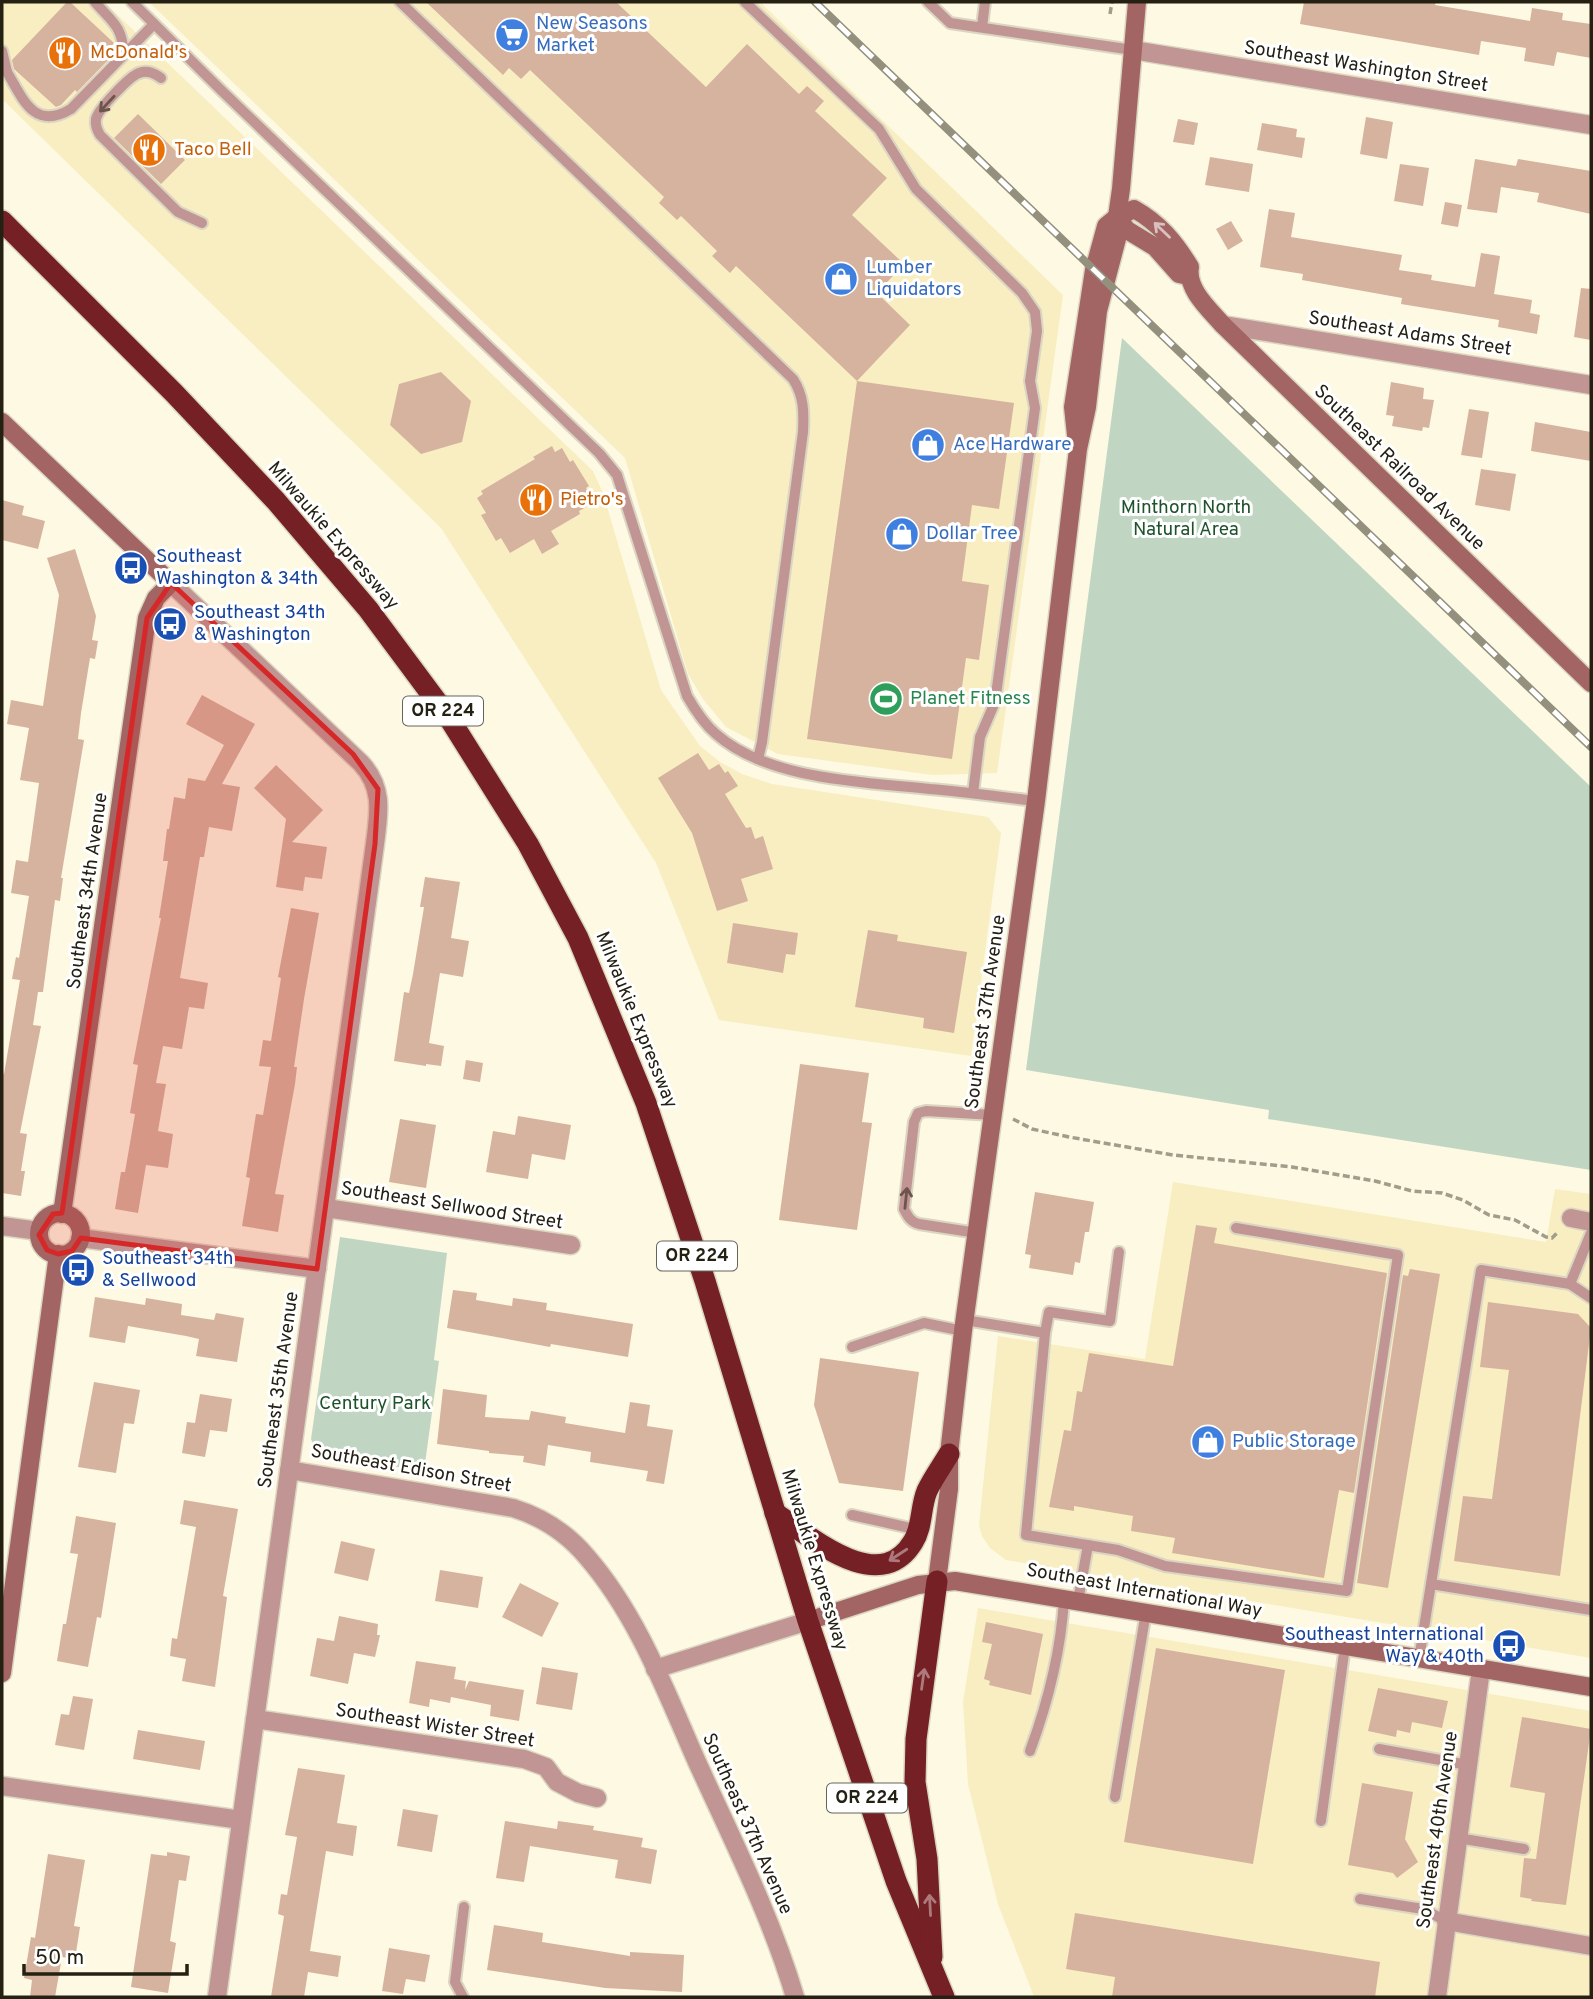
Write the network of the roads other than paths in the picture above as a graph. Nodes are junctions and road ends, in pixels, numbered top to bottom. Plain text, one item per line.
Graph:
1 (95, 2) edge
2 (132, 2) edge
3 (400, 2) edge
4 (745, 2) edge
5 (928, 2) edge
6 (985, 2) edge
7 (1138, 2) edge
8 (154, 24) junction
9 (982, 27) junction
10 (1133, 50) junction
11 (2, 51) edge
12 (123, 55) junction
13 (4, 71) edge
14 (161, 78) dead end
15 (1591, 125) edge
16 (1116, 217) junction
17 (2, 220) edge
18 (202, 223) dead end
19 (1223, 325) junction
20 (1591, 385) edge
21 (2, 422) edge
22 (171, 583) junction
23 (1589, 675) edge
24 (758, 759) junction
25 (973, 793) junction
26 (1036, 801) junction
27 (993, 1115) junction
28 (326, 1208) junction
29 (62, 1214) junction
30 (1571, 1218) road end
31 (1591, 1222) edge
32 (2, 1226) edge
33 (1236, 1228) dead end
34 (39, 1231) junction
35 (977, 1233) junction
36 (1591, 1233) edge
37 (80, 1238) junction
38 (571, 1245) dead end
39 (1119, 1252) dead end
40 (58, 1254) junction
41 (317, 1269) junction
42 (1570, 1284) junction
43 (1591, 1298) edge
44 (964, 1325) junction
45 (1045, 1333) junction
46 (852, 1347) dead end
47 (949, 1454) junction
48 (289, 1470) junction
49 (775, 1513) junction
50 (852, 1515) dead end
51 (919, 1530) junction
52 (1088, 1545) junction
53 (937, 1581) junction
54 (1431, 1584) junction
55 (1071, 1600) junction
56 (1591, 1610) edge
57 (1146, 1612) junction
58 (808, 1621) junction
59 (1345, 1646) junction
60 (1419, 1659) junction
61 (655, 1669) junction
62 (1481, 1669) junction
63 (2, 1673) edge
64 (1591, 1687) edge
65 (255, 1719) junction
66 (1379, 1749) dead end
67 (1030, 1751) dead end
68 (1468, 1765) junction
69 (2, 1786) edge
70 (1115, 1797) dead end
71 (597, 1798) dead end
72 (241, 1820) junction
73 (1321, 1821) dead end
74 (1458, 1838) junction
75 (1524, 1849) dead end
76 (1360, 1899) dead end
77 (464, 1907) dead end
78 (1446, 1921) junction
79 (1591, 1946) edge
80 (933, 1973) junction
81 (217, 1997) edge
82 (463, 1997) edge
83 (795, 1997) edge
84 (944, 1997) edge
85 (1437, 1997) edge

1 - 12 lane
2 - 8 lane
3 - 24 lane
4 - 25 lane
5 - 9 lane
6 - 9 lane
7 - 10 street, Southeast 37th Avenue
8 - 12 lane
8 - 24 lane
9 - 10 lane
10 - 15 street, Southeast Washington Street
10 - 16 street, Southeast 37th Avenue
11 - 13 lane
12 - 13 lane
14 -> 18 lane
16 - 19 street, Southeast Railroad Avenue
16 - 26 street, Southeast 37th Avenue
17 - 49 highway, Milwaukie Expressway / OR 224
19 - 20 street, Southeast Adams Street
19 - 23 street, Southeast Railroad Avenue
21 - 22 street
22 - 28 street, Southeast 35th Avenue
22 - 29 street, Southeast 34th Avenue
24 - 25 lane
25 - 26 lane
26 - 27 street, Southeast 37th Avenue
27 - 35 street, Southeast 37th Avenue
35 -> 27 lane
28 - 38 street, Southeast Sellwood Street
28 - 41 street, Southeast 35th Avenue
29 - 34 street
29 - 37 street
30 - 31 street
32 - 34 street
33 - 52 lane
34 - 40 street
35 - 44 street, Southeast 37th Avenue
36 - 42 lane
37 - 40 street
37 - 41 street
39 - 45 lane
40 - 63 street
41 - 48 street, Southeast 35th Avenue
42 - 43 lane
42 - 54 lane
44 - 45 lane
44 - 46 lane
44 - 47 street, Southeast 37th Avenue
45 - 52 lane
47 - 51 highway
47 - 53 street, Southeast 37th Avenue
48 - 61 street, Southeast Edison Street
48 - 65 street, Southeast 35th Avenue
51 -> 49 highway
49 - 58 highway, Milwaukie Expressway / OR 224
50 - 51 lane
52 - 55 lane
53 - 55 street, Southeast International Way
53 - 58 street
80 -> 53 highway
54 - 56 lane
54 - 60 lane
55 - 57 street, Southeast International Way
55 - 67 lane
57 - 59 street, Southeast International Way
57 - 70 lane
58 - 61 street
58 - 80 highway, Milwaukie Expressway / OR 224
59 - 60 street, Southeast International Way
59 - 73 lane
60 - 62 street, Southeast International Way
61 - 83 street, Southeast 37th Avenue
62 - 64 street, Southeast International Way
62 - 68 street, Southeast 40th Avenue
65 - 71 street, Southeast Wister Street
65 - 72 street, Southeast 35th Avenue
66 - 68 lane
68 - 74 street, Southeast 40th Avenue
69 - 72 street
72 - 81 street, Southeast 35th Avenue
74 - 75 lane
74 - 78 street, Southeast 40th Avenue
76 - 78 lane
77 - 82 lane
78 - 79 street
78 - 85 street, Southeast 40th Avenue
80 - 84 highway, Milwaukie Expressway / OR 224

